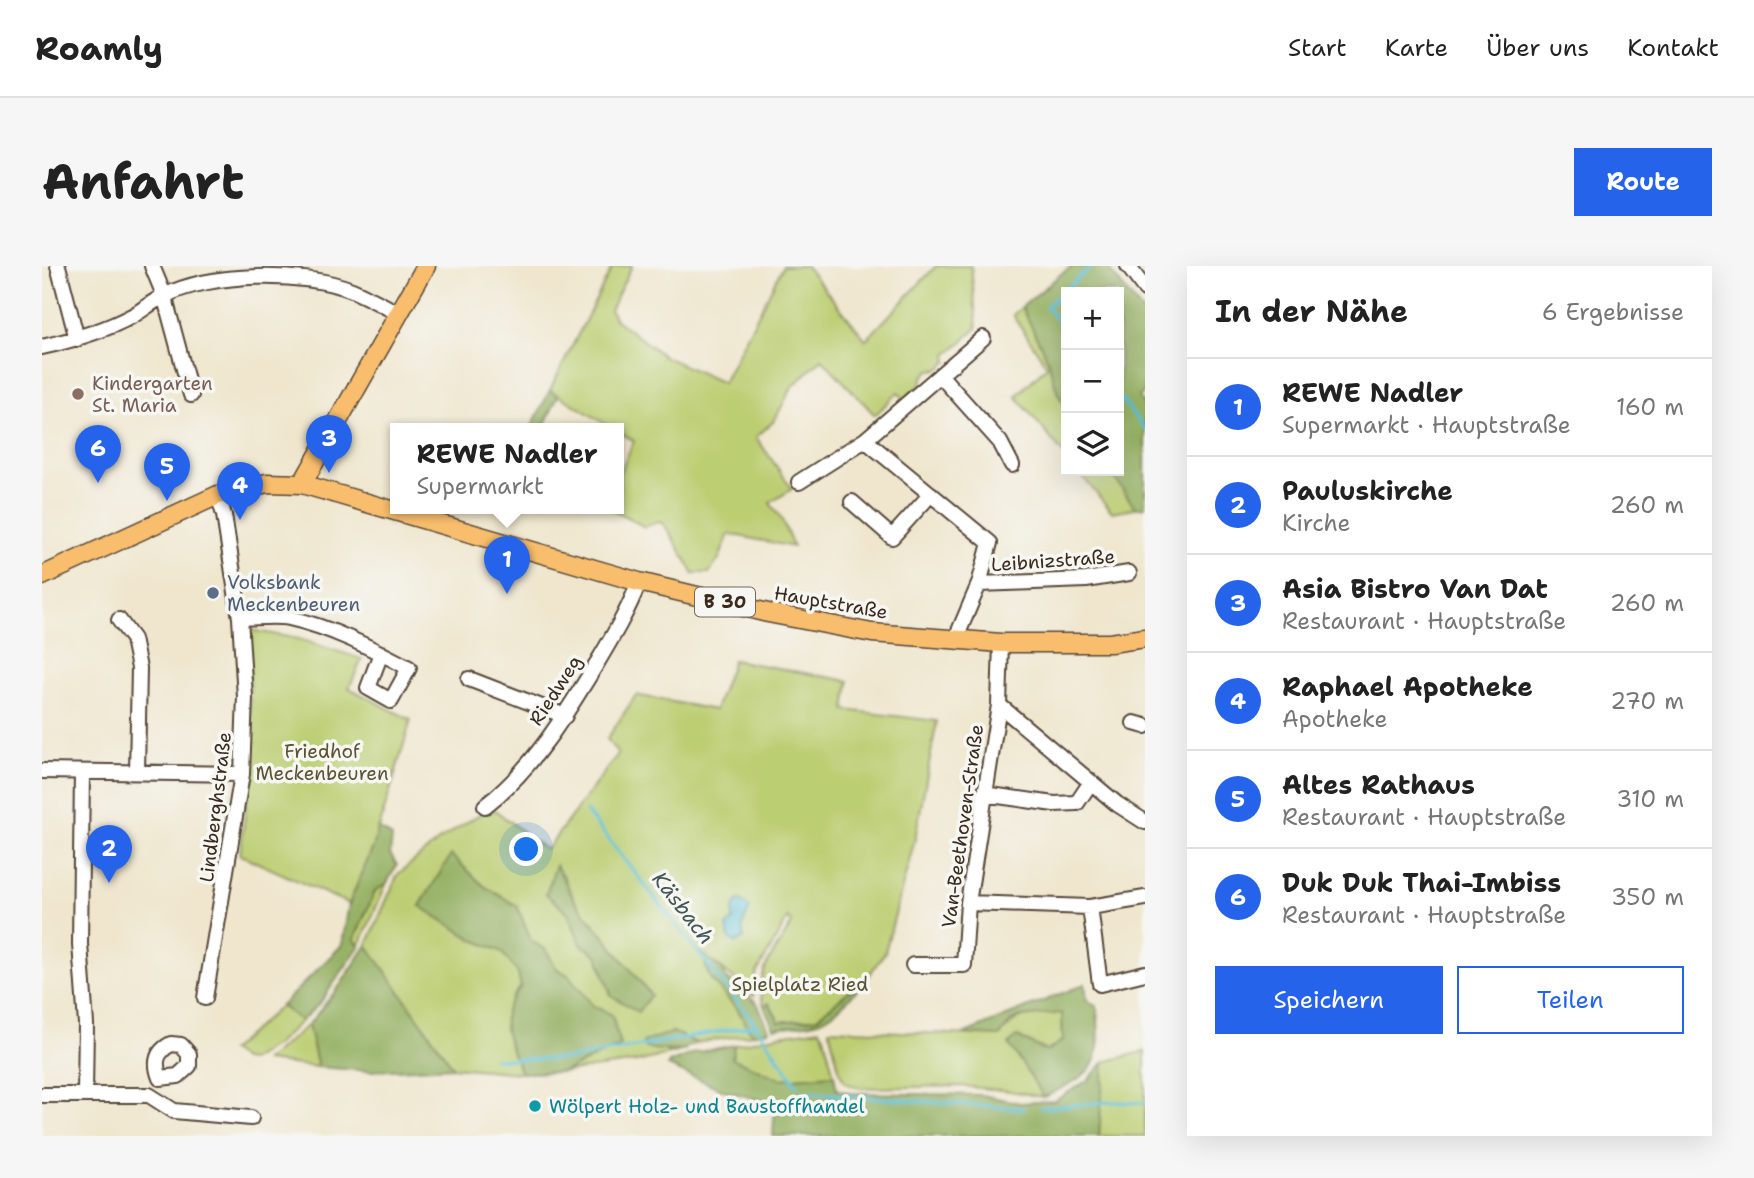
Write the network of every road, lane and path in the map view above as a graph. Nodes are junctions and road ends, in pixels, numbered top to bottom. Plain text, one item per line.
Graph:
1 (58, 266) edge
2 (152, 266) edge
3 (426, 266) edge
4 (1128, 266) edge
5 (292, 272) edge
6 (1145, 289) edge
7 (164, 295) junction
8 (400, 314) junction
9 (983, 338) dead end
10 (77, 339) junction
11 (42, 347) edge
12 (940, 375) junction
13 (191, 394) dead end
14 (866, 440) junction
15 (1012, 465) dead end
16 (799, 482) dead end
17 (302, 484) junction
18 (931, 494) junction
19 (218, 495) junction
20 (852, 502) dead end
21 (390, 510) edge
22 (405, 514) edge
23 (1129, 573) dead end
24 (42, 576) edge
25 (639, 582) junction
26 (979, 584) junction
27 (240, 618) junction
28 (119, 620) dead end
29 (1145, 638) edge
30 (958, 640) junction
31 (1001, 643) junction
32 (382, 653) dead end
33 (469, 679) dead end
34 (999, 705) junction
35 (565, 716) junction
36 (42, 771) edge
37 (82, 772) junction
38 (137, 772) junction
39 (242, 774) junction
40 (1091, 782) junction
41 (984, 794) junction
42 (485, 806) dead end
43 (1144, 819) edge
44 (1145, 898) edge
45 (968, 903) junction
46 (1090, 907) junction
47 (913, 965) dead end
48 (1145, 973) edge
49 (205, 998) dead end
50 (160, 1078) dead end
51 (85, 1094) junction
52 (42, 1095) edge
53 (149, 1095) junction
54 (251, 1118) dead end

1 - 10 street
2 - 7 street
3 - 8 main road
4 - 6 street
5 - 7 street
5 - 8 street
7 - 10 street
7 - 13 street
8 - 17 main road
9 - 12 street
10 - 11 street
12 - 14 street
12 - 15 street
14 - 16 street
14 - 18 street
17 - 19 main road, Hauptstraße / B 30
17 - 21 main road, Hauptstraße / B 30
18 - 20 street
18 - 26 street
19 - 24 main road, Hauptstraße / B 30
19 - 27 street, Lindberghstraße
22 - 25 main road, Hauptstraße / B 30
23 - 26 street, Leibnizstraße
25 - 30 main road, Hauptstraße / B 30
25 - 35 street, Riedweg
26 - 30 street
27 - 32 street
27 - 39 street, Lindberghstraße
28 - 38 street
29 - 31 main road, Hauptstraße / B 30
30 - 31 main road, Hauptstraße / B 30
31 - 34 street, Van-Beethoven-Straße
33 - 35 street
34 - 40 street
34 - 41 street, Van-Beethoven-Straße
35 - 42 street, Riedweg
36 - 37 street
37 - 38 street
37 - 51 street
38 - 39 street
39 - 49 street, Lindberghstraße
40 - 41 street
40 - 43 street
41 - 45 street, Van-Beethoven-Straße
44 - 46 street
45 - 46 street
45 - 47 street, Van-Beethoven-Straße
46 - 48 street
50 - 53 street
51 - 52 street
51 - 53 street
53 - 54 street

